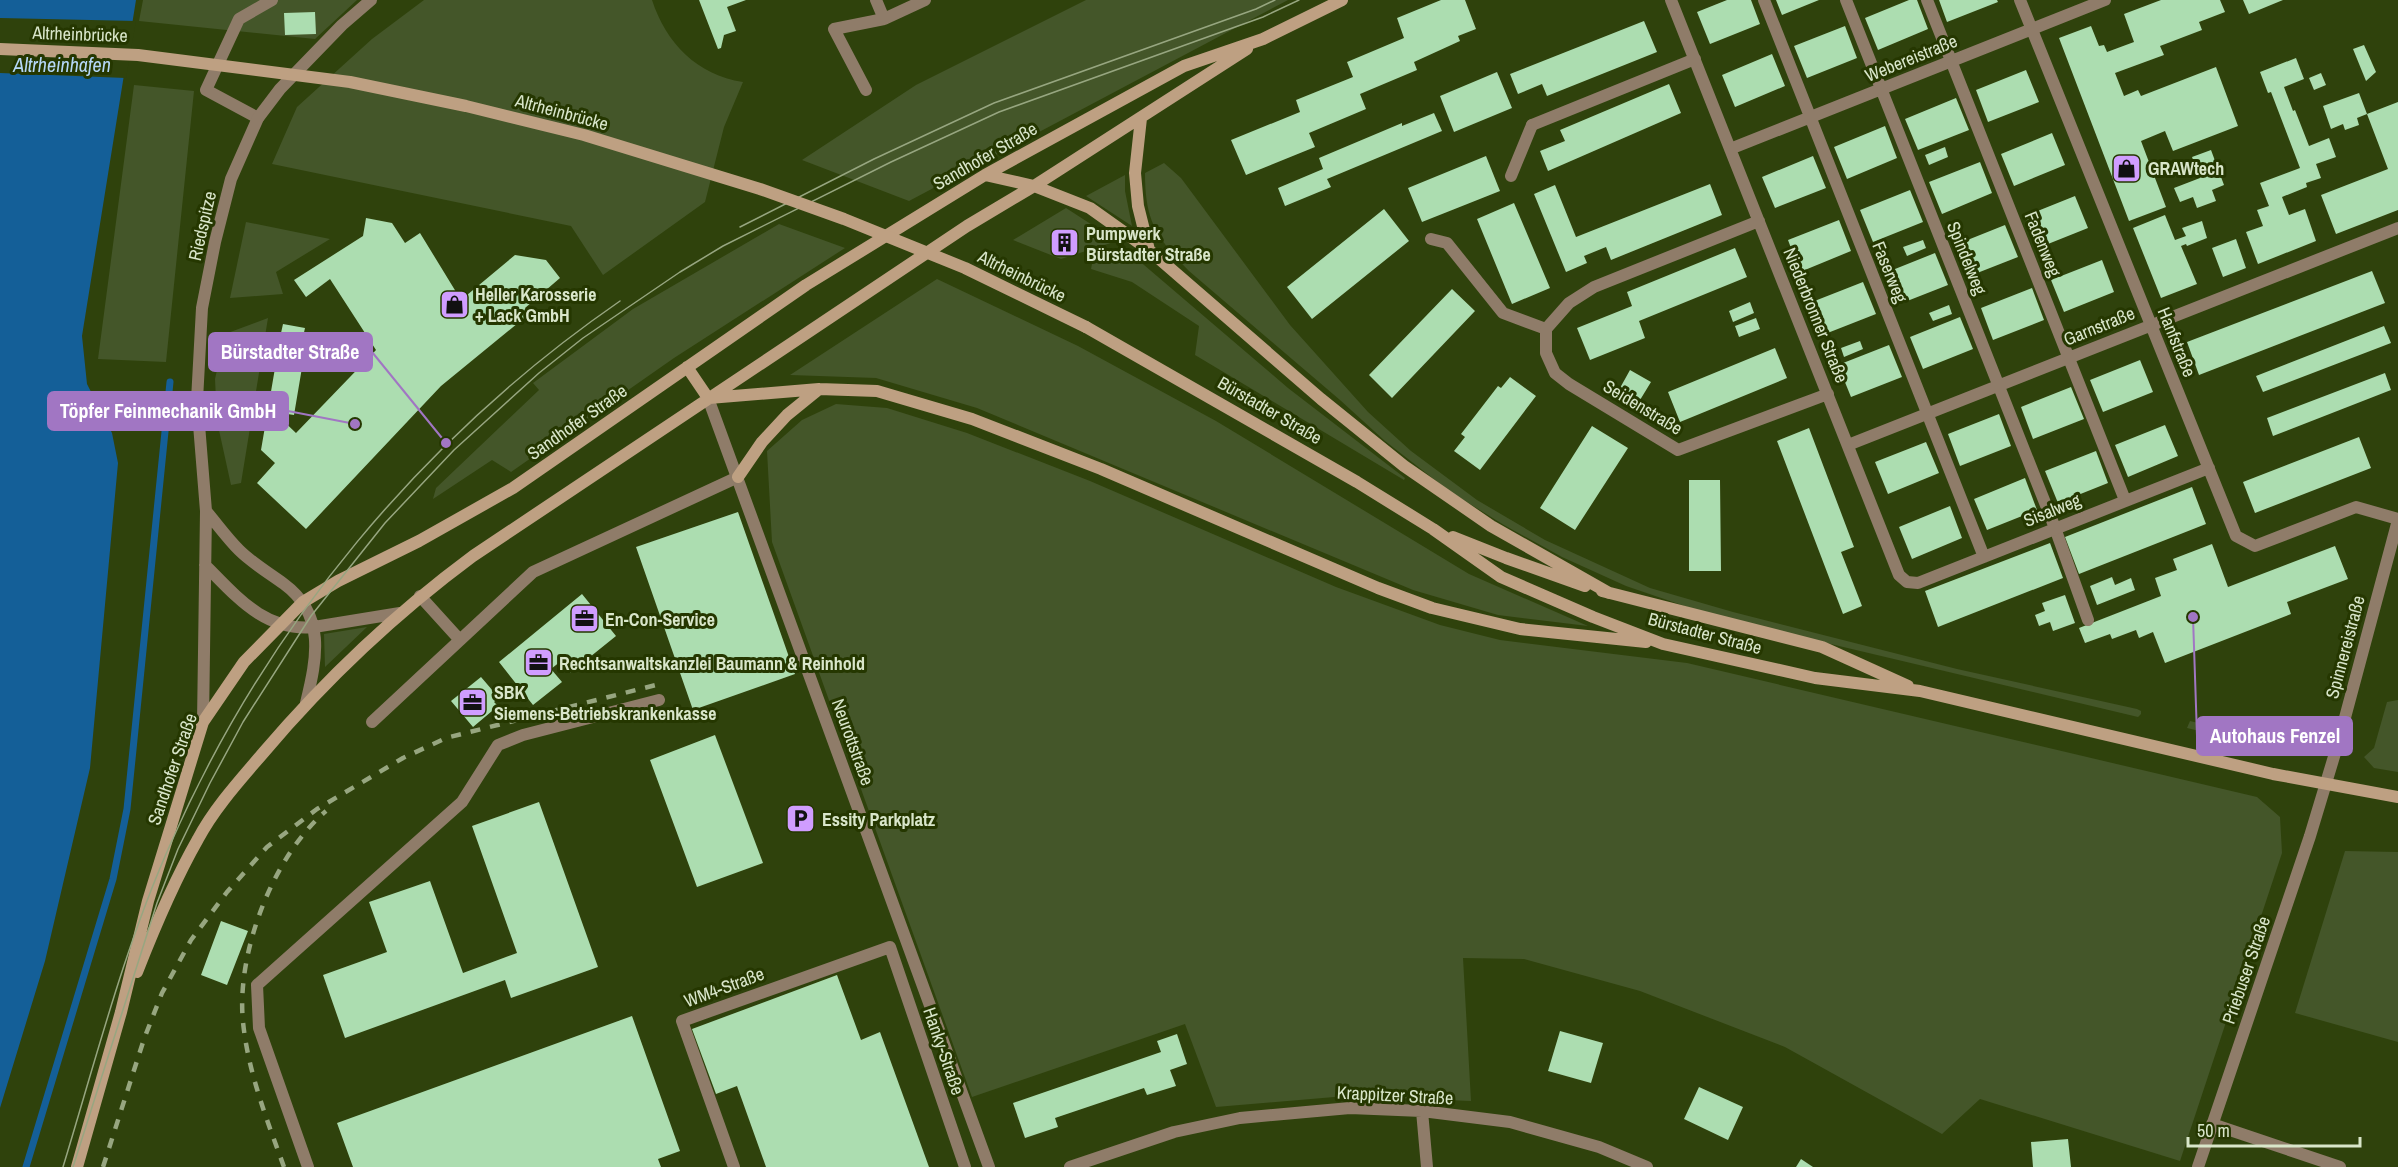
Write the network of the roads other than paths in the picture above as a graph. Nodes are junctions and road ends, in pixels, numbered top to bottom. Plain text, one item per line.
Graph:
1 (272, 0) edge
2 (371, 0) edge
3 (876, 0) edge
4 (925, 0) edge
5 (1342, 0) edge
6 (1671, 0) edge
7 (1764, 0) edge
8 (1846, 0) edge
9 (1927, 0) edge
10 (2020, 0) edge
11 (2105, 0) edge
12 (884, 19) junction
13 (2031, 29) junction
14 (1263, 39) junction
15 (0, 50) edge
16 (1695, 59) junction
17 (1951, 61) junction
18 (1881, 89) junction
19 (866, 90) dead end
20 (1810, 117) junction
21 (258, 118) junction
22 (1141, 118) junction
23 (1730, 149) junction
24 (985, 176) junction
25 (1512, 176) dead end
26 (1034, 186) junction
27 (1759, 221) junction
28 (2398, 228) edge
29 (1431, 238) dead end
30 (1149, 250) junction
31 (2150, 324) junction
32 (1086, 327) joint
33 (1546, 329) junction
34 (2068, 357) junction
35 (687, 367) junction
36 (1998, 385) junction
37 (819, 389) junction
38 (1828, 394) junction
39 (708, 398) junction
40 (1927, 413) junction
41 (1848, 445) junction
42 (2209, 468) junction
43 (738, 477) junction
44 (2125, 500) junction
45 (206, 511) junction
46 (2398, 520) edge
47 (2055, 528) junction
48 (1433, 529) junction
49 (1984, 557) junction
50 (206, 565) junction
51 (1907, 582) joint
52 (1609, 593) junction
53 (420, 596) junction
54 (303, 602) junction
55 (400, 613) junction
56 (2088, 620) dead end
57 (279, 624) junction
58 (314, 627) junction
59 (459, 639) junction
60 (1663, 644) junction
61 (1920, 692) junction
62 (659, 700) dead end
63 (306, 702) junction
64 (203, 722) junction
65 (372, 722) dead end
66 (2325, 784) junction
67 (2398, 797) edge
68 (890, 947) joint
69 (121, 1012) junction
70 (1422, 1111) junction
71 (2212, 1124) junction
72 (77, 1167) edge
73 (308, 1167) edge
74 (734, 1167) edge
75 (965, 1167) edge
76 (989, 1167) edge
77 (1070, 1167) edge
78 (1427, 1167) edge
79 (1647, 1167) edge
80 (2198, 1167) edge
81 (2340, 1167) edge

1 - 21 street
2 - 21 street, Riedspitze
3 - 12 street
4 - 12 street
5 - 14 main road, Sandhofer Straße
6 - 16 street, Niederbronner Straße
7 - 20 street, Faserweg
8 - 18 street, Spindelweg
9 - 17 street, Fadenweg
10 - 13 street, Hanfstraße
11 - 13 street, Webereistraße
12 - 19 street
13 - 17 street, Webereistraße
13 - 31 street, Hanfstraße
14 - 22 main road, Sandhofer Straße
14 - 24 main road, Sandhofer Straße
15 - 32 main road, Altrheinbrücke, bridge
16 - 23 street, Niederbronner Straße
16 - 25 street
17 - 18 street, Webereistraße
17 - 34 street, Fadenweg
18 - 20 street, Webereistraße
18 - 36 street, Spindelweg
20 - 23 street, Webereistraße
20 - 40 street, Faserweg
21 - 45 street, Riedspitze
22 - 26 main road, Sandhofer Straße
22 - 30 main road
23 - 27 street, Niederbronner Straße
24 - 26 main road
24 - 35 main road, Sandhofer Straße
26 - 30 main road
26 - 39 main road, Sandhofer Straße
27 - 33 street
27 - 38 street, Niederbronner Straße
28 - 31 street, Garnstraße
29 - 33 street
30 - 52 main road
31 - 34 street, Garnstraße
31 - 42 street, Hanfstraße
32 - 48 main road, Bürstadter Straße
33 - 38 street, Seidenstraße
34 - 36 street, Garnstraße
34 - 44 street, Fadenweg
35 - 39 main road
35 - 54 main road, Sandhofer Straße
36 - 40 street, Garnstraße
36 - 47 street, Spindelweg
37 - 39 main road
37 - 43 main road
37 - 60 main road
38 - 41 street, Niederbronner Straße
39 - 43 street, Neurottstraße
39 - 53 main road, Sandhofer Straße
40 - 41 street, Garnstraße
40 - 49 street, Faserweg
41 - 51 street, Niederbronner Straße
42 - 44 street, Sisalweg
42 - 46 street, Hanfstraße
43 - 59 street
43 - 76 street, Neurottstraße
44 - 47 street, Sisalweg
45 - 50 street, Riedspitze
45 - 54 street
46 - 66 street, Spinnereistraße
47 - 49 street, Sisalweg
47 - 56 street, Spindelweg
48 - 52 main road, Bürstadter Straße
48 - 60 main road, Bürstadter Straße
49 - 51 street, Sisalweg
50 - 57 street
50 - 64 street, Riedspitze
52 - 61 main road, Bürstadter Straße
53 - 55 main road, Sandhofer Straße
53 - 59 street
54 - 57 main road, Sandhofer Straße
54 - 58 street
55 - 58 street
55 - 63 main road, Sandhofer Straße
57 - 58 street
57 - 64 main road, Sandhofer Straße
58 - 63 street
59 - 65 street
60 - 61 main road, Bürstadter Straße
61 - 66 main road, Bürstadter Straße
62 - 73 street
63 - 69 main road, Sandhofer Straße
64 - 69 main road, Sandhofer Straße
66 - 67 main road, Bürstadter Straße
66 - 71 street, Priebuser Straße
68 - 74 street, WM4-Straße
68 - 75 street, Hanky-Straße
69 - 72 main road, Sandhofer Straße
70 - 77 street, Krappitzer Straße
70 - 78 street
70 - 79 street, Krappitzer Straße
71 - 80 street, Priebuser Straße
71 - 81 street

